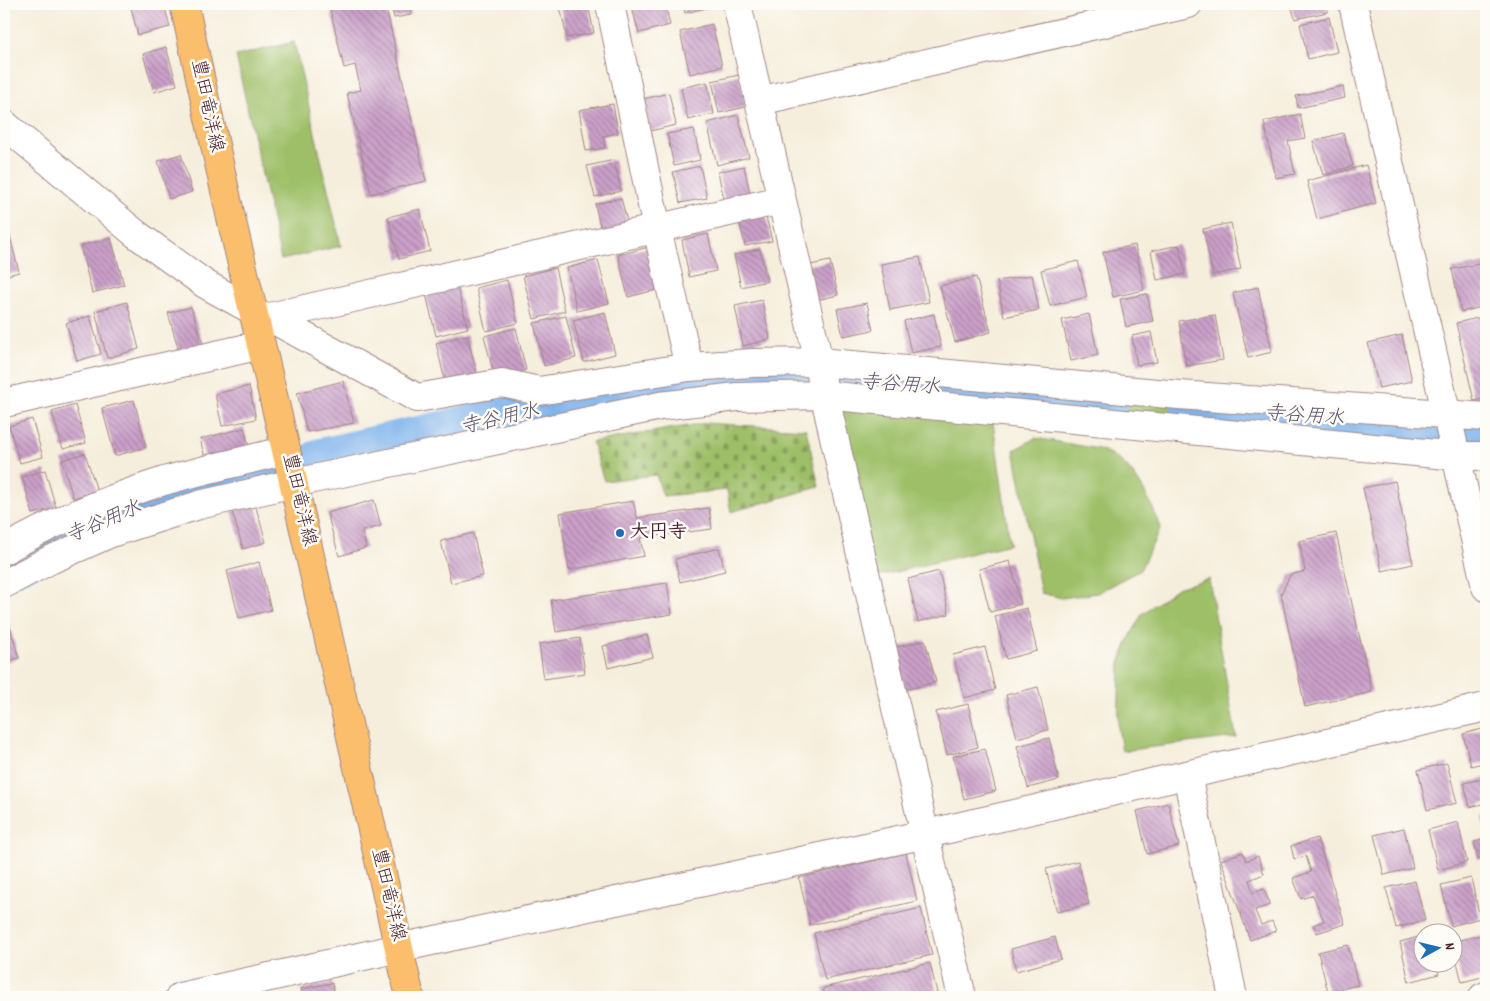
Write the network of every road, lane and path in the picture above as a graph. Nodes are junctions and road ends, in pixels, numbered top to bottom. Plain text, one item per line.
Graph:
1 (184, 4) edge
2 (610, 4) edge
3 (736, 4) edge
4 (1188, 4) edge
5 (1353, 4) edge
6 (759, 101) junction
7 (4, 124) edge
8 (781, 200) junction
9 (657, 229) junction
10 (260, 323) junction
11 (819, 363) junction
12 (689, 367) junction
13 (824, 394) junction
14 (4, 403) edge
15 (1486, 417) edge
16 (1449, 418) junction
17 (286, 450) junction
18 (1456, 451) junction
19 (1486, 456) edge
20 (294, 483) junction
21 (4, 550) edge
22 (4, 584) edge
23 (1486, 587) edge
24 (1486, 707) edge
25 (1187, 775) junction
26 (926, 834) junction
27 (399, 948) junction
28 (180, 997) edge
29 (410, 997) edge
30 (962, 997) edge
31 (1233, 997) edge

1 - 10 main road, 豊田竜洋線
2 - 9 street
3 - 6 street
4 - 6 street
5 - 16 street
6 - 8 street
7 - 10 street
8 - 9 street
8 - 11 street
9 - 10 street
9 - 12 street
10 - 12 street
10 - 14 street
10 - 17 main road, 豊田竜洋線
11 - 12 street
11 - 13 street
11 - 16 street
13 - 18 street
13 - 20 street
13 - 26 street
15 - 16 street
16 - 18 street
17 - 20 main road, 豊田竜洋線
17 - 21 street
18 - 19 street
18 - 23 street
20 - 22 street
20 - 27 main road, 豊田竜洋線
24 - 25 street
25 - 26 street
25 - 31 street
26 - 27 street
26 - 30 street
27 - 28 street
27 - 29 main road, 豊田竜洋線

